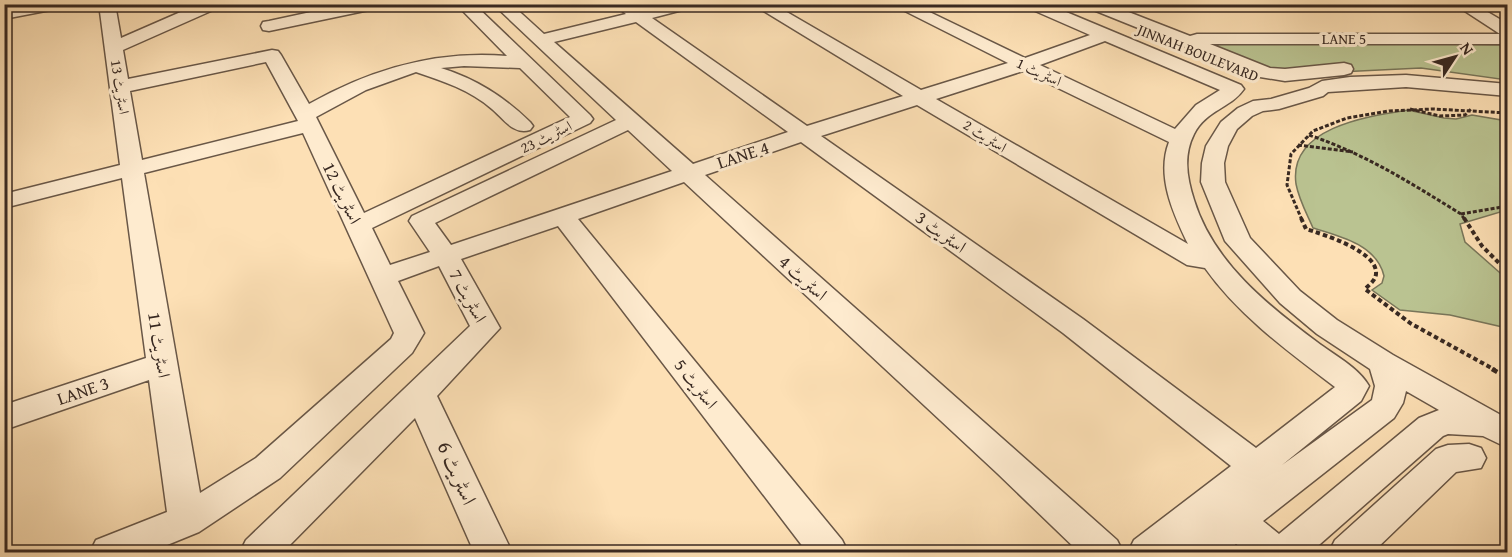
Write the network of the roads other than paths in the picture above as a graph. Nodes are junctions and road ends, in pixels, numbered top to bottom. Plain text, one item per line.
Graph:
1 (56, 4) edge
2 (108, 4) edge
3 (214, 4) edge
4 (374, 4) edge
5 (464, 4) edge
6 (501, 4) edge
7 (688, 4) edge
8 (760, 4) edge
9 (899, 4) edge
10 (1032, 4) edge
11 (1050, 4) edge
12 (1078, 4) edge
13 (1462, 4) edge
14 (1492, 4) edge
15 (1098, 5) edge
16 (37, 6) edge
17 (194, 9) edge
18 (630, 10) edge
19 (4, 14) edge
20 (1508, 14) edge
21 (269, 26) dead end
22 (1508, 31) edge
23 (1105, 35) junction
24 (1181, 39) junction
25 (1508, 39) edge
26 (540, 40) junction
27 (114, 47) junction
28 (526, 63) junction
29 (1022, 65) junction
30 (415, 66) junction
31 (1508, 77) edge
32 (120, 87) junction
33 (1322, 87) junction
34 (1508, 90) edge
35 (923, 98) junction
36 (1260, 105) junction
37 (307, 120) junction
38 (630, 121) junction
39 (523, 126) dead end
40 (804, 134) junction
41 (1180, 139) junction
42 (132, 169) junction
43 (688, 173) junction
44 (1176, 177) junction
45 (1213, 182) junction
46 (4, 201) edge
47 (563, 216) junction
48 (358, 225) junction
49 (446, 256) junction
50 (1212, 260) junction
51 (381, 278) junction
52 (1382, 363) junction
53 (162, 364) junction
54 (420, 393) junction
55 (4, 418) edge
56 (1498, 430) edge
57 (1469, 458) dead end
58 (1255, 466) junction
59 (186, 521) junction
60 (1237, 522) junction
61 (109, 552) edge
62 (259, 552) edge
63 (493, 552) edge
64 (829, 552) edge
65 (1104, 552) edge
66 (1147, 552) edge
67 (1199, 552) edge
68 (1274, 552) edge
69 (1285, 552) edge
70 (1348, 552) edge

1 - 16 street
2 - 27 street, اسٹریٹ 13
3 - 17 street
4 - 21 street
5 - 28 street, اسٹریٹ 23
6 - 26 street, اسٹریٹ 4
7 - 18 street
8 - 35 street, اسٹریٹ 2
9 - 29 street, اسٹریٹ 1
10 - 23 street
11 - 36 street, JINNAH BOULEVARD
12 - 33 street, JINNAH BOULEVARD
13 - 22 street
14 - 20 street
15 - 24 street
16 - 19 street
17 - 27 street
18 - 26 street
18 - 40 street, اسٹریٹ 3
23 - 29 street, LANE 4
23 - 41 street
24 - 25 street, LANE 5
24 - 31 street
26 - 38 street, اسٹریٹ 4
27 - 32 street, اسٹریٹ 13
28 - 30 street
28 - 48 street, اسٹریٹ 23
29 - 35 street, LANE 4
29 - 41 street, اسٹریٹ 1
30 - 37 street
30 - 39 street
32 - 37 street, اسٹریٹ 12
32 - 42 street, اسٹریٹ 13
33 - 34 street
33 - 36 street
35 - 40 street, LANE 4
35 - 50 street, اسٹریٹ 2
36 - 45 street
37 - 42 street
37 - 48 street, اسٹریٹ 12
38 - 43 street, اسٹریٹ 4
38 - 49 street, اسٹریٹ 7
40 - 43 street, LANE 4
40 - 58 street, اسٹریٹ 3
41 - 44 street
42 - 46 street
42 - 53 street, اسٹریٹ 11
43 - 47 street, LANE 4
43 - 65 street, اسٹریٹ 4
44 - 45 street
44 - 50 street
45 - 52 street
47 - 49 street, LANE 4
47 - 64 street, اسٹریٹ 5
48 - 51 street, اسٹریٹ 12
49 - 51 street, LANE 4
49 - 54 street, اسٹریٹ 7
50 - 58 street
51 - 59 street, اسٹریٹ 12
52 - 56 street
52 - 60 street
53 - 55 street, LANE 3
53 - 59 street, اسٹریٹ 11
54 - 62 street, اسٹریٹ 7
54 - 63 street, اسٹریٹ 6
56 - 69 street
57 - 70 street
58 - 66 street
59 - 61 street
60 - 67 street
60 - 68 street

